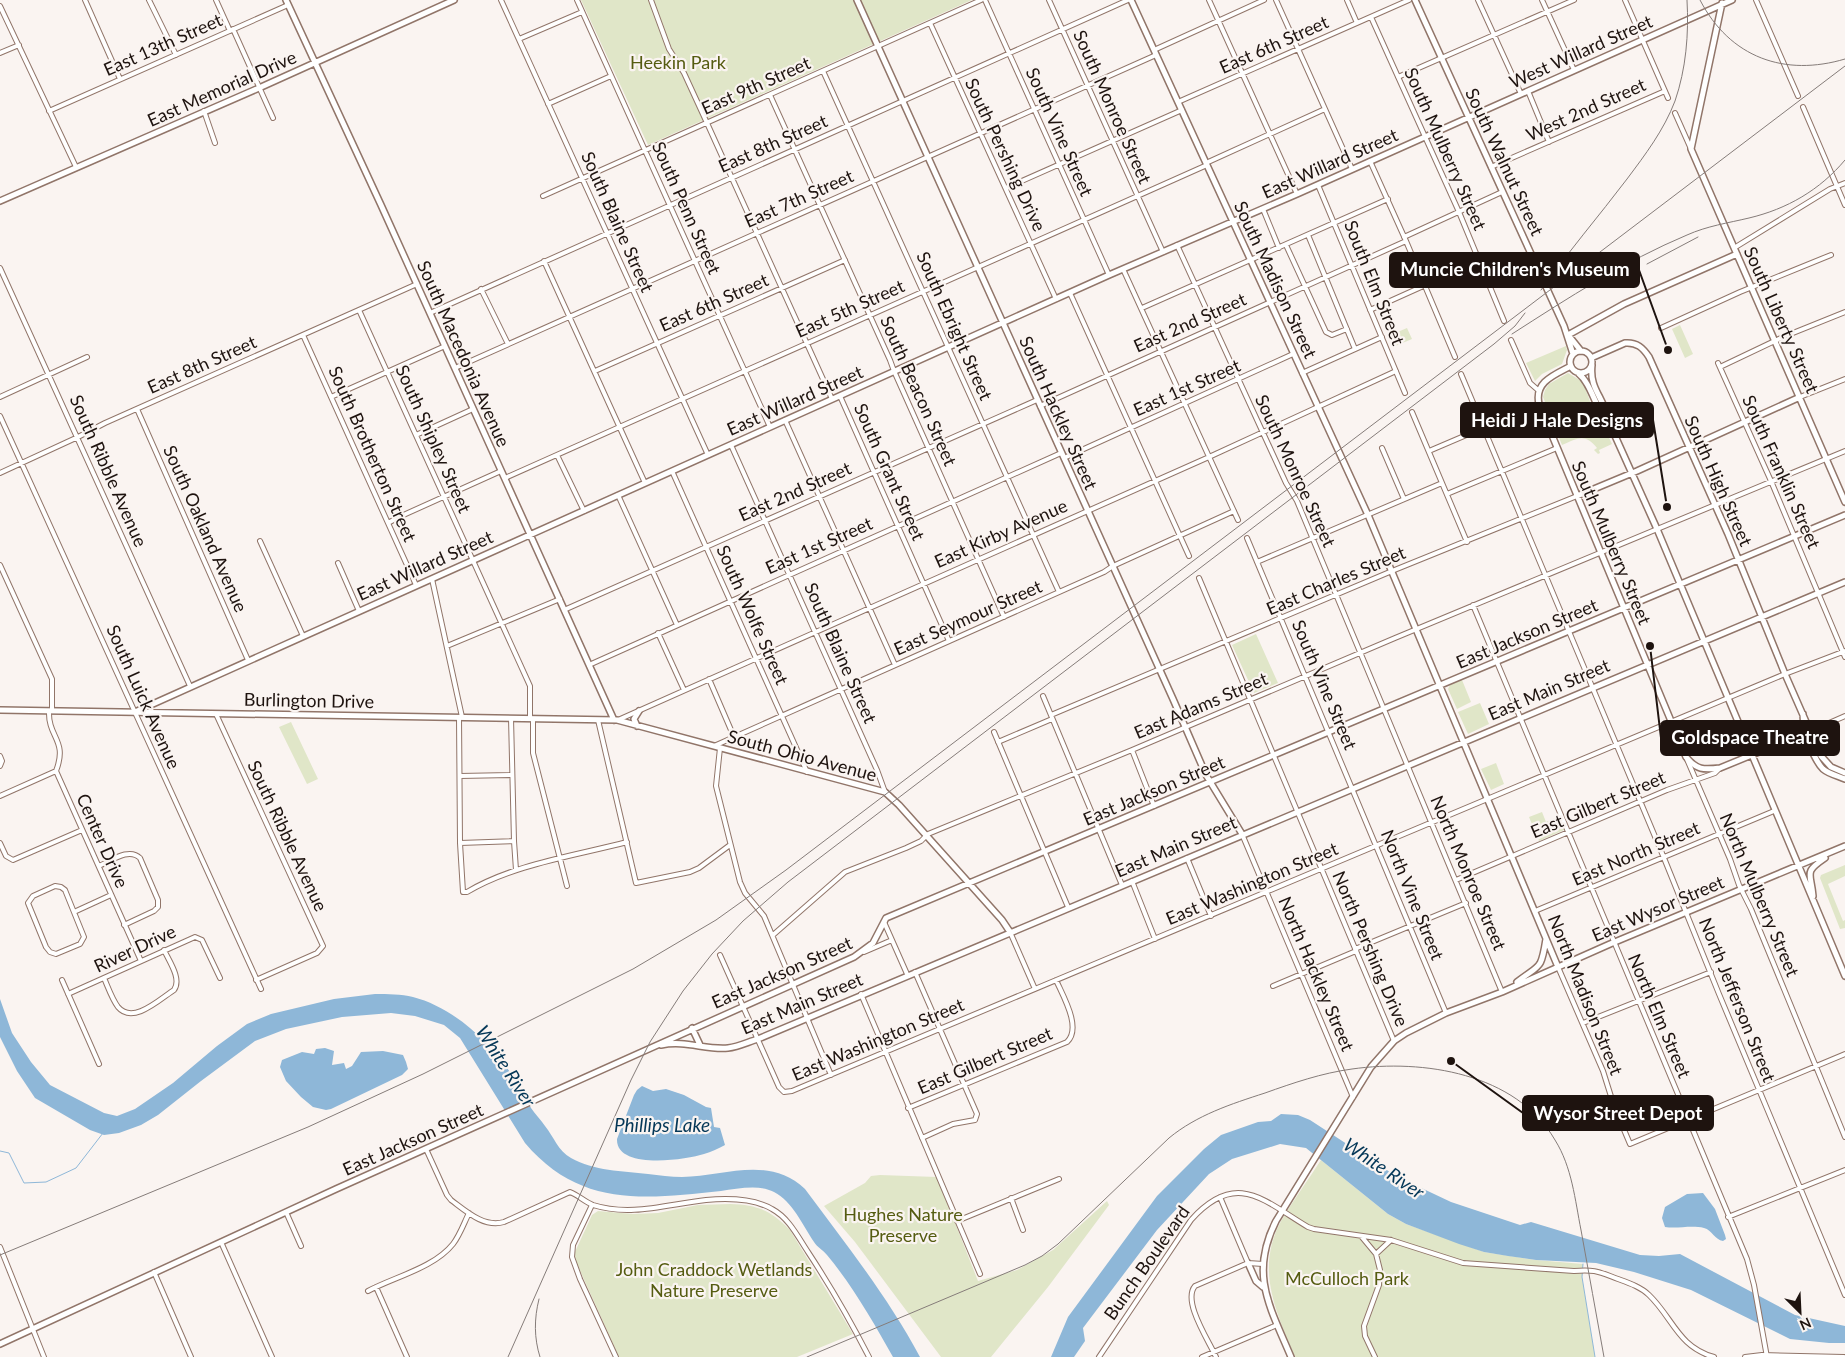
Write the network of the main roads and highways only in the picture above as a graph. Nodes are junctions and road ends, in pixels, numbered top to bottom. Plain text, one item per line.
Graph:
1 (454, 0) edge
2 (857, 0) edge
3 (1130, 0) edge
4 (1415, 0) edge
5 (1732, 0) edge
6 (1722, 2) edge
7 (287, 3) edge
8 (316, 63) junction
9 (1468, 117) junction
10 (0, 201) edge
11 (1233, 222) junction
12 (1737, 254) junction
13 (1002, 323) junction
14 (1568, 335) junction
15 (1580, 351) junction
16 (1573, 354) junction
17 (1591, 358) junction
18 (1592, 365) junction
19 (1571, 366) junction
20 (1576, 372) junction
21 (1800, 397) junction
22 (1606, 418) junction
23 (1689, 448) junction
24 (1632, 473) junction
25 (1577, 496) junction
26 (1845, 502) edge
27 (1845, 515) edge
28 (530, 534) junction
29 (1738, 561) junction
30 (1845, 582) edge
31 (1680, 584) junction
32 (1624, 608) junction
33 (1762, 617) junction
34 (1704, 641) junction
35 (1647, 664) junction
36 (1440, 685) junction
37 (0, 710) edge
38 (638, 711) road end
39 (135, 712) junction
40 (1802, 714) junction
41 (616, 720) junction
42 (637, 726) junction
43 (1463, 742) junction
44 (1774, 747) junction
45 (1751, 756) junction
46 (1720, 768) joint
47 (1845, 773) edge
48 (1845, 779) edge
49 (1210, 782) junction
50 (1242, 834) junction
51 (1845, 846) edge
52 (1833, 851) junction
53 (1798, 866) junction
54 (969, 884) junction
55 (1813, 902) junction
56 (1010, 932) junction
57 (1546, 938) junction
58 (1558, 967) junction
59 (1845, 976) edge
60 (1510, 988) junction
61 (692, 1028) junction
62 (700, 1045) junction
63 (654, 1046) junction
64 (1248, 1263) road end
65 (1264, 1288) junction
66 (0, 1344) edge
67 (1290, 1357) edge

1 - 8 main road, East Memorial Drive
2 - 13 main road, South Hackley Street
3 - 11 main road, South Madison Street
4 - 9 main road, South Walnut Street
5 - 6 main road, West Willard Street
6 - 9 main road, West Willard Street
6 - 12 main road, South Liberty Street
7 - 8 main road, South Macedonia Avenue
8 - 10 main road, East Memorial Drive
8 - 28 main road, South Macedonia Avenue
9 - 11 main road, East Willard Street
9 - 14 main road, South Walnut Street
11 - 13 main road, East Willard Street
11 - 36 main road, South Madison Street
12 - 14 main road
12 - 21 main road, South Liberty Street
13 - 28 main road, East Willard Street
13 - 49 main road, South Hackley Street
14 - 15 main road, South Walnut Street
14 - 16 main road, South Walnut Street
15 - 16 main road
15 - 17 main road
16 - 19 main road
17 - 18 main road
17 - 23 main road, South High Street
18 - 20 main road
18 - 22 main road
19 - 20 main road
19 - 25 main road, South Mulberry Street
20 - 22 main road
21 - 23 main road, East Charles Street
21 - 26 main road, South Liberty Street
22 - 24 main road
23 - 24 main road, East Charles Street
23 - 29 main road, South High Street
24 - 25 main road, East Charles Street
24 - 31 main road
25 - 32 main road, South Mulberry Street
27 - 29 main road, East Jackson Street
28 - 39 main road, East Willard Street
28 - 41 main road, South Macedonia Avenue
29 - 31 main road, East Jackson Street
29 - 33 main road, South High Street
30 - 33 main road, East Main Street
31 - 32 main road, East Jackson Street
31 - 34 main road
32 - 35 main road, South Mulberry Street
32 - 36 main road, East Jackson Street
33 - 34 main road, East Main Street
33 - 40 main road, South High Street
34 - 35 main road, East Main Street
34 - 45 main road
35 - 43 main road, East Main Street
35 - 46 main road, North Mulberry Street
36 - 43 main road, South Madison Street
36 - 49 main road, East Jackson Street
37 - 39 main road, Burlington Drive
38 - 42 main road
39 - 41 main road, Burlington Drive
40 - 44 main road
40 - 47 main road, South High Street
41 - 42 main road, South Ohio Avenue
42 - 54 main road, South Ohio Avenue
43 - 50 main road, East Main Street
43 - 57 main road, North Madison Street
44 - 45 main road, East Gilbert Street
44 - 48 main road
45 - 46 main road, East Gilbert Street
45 - 53 main road
49 - 50 main road, South Hackley Street
49 - 54 main road, East Jackson Street
50 - 56 main road, East Main Street
51 - 52 main road
52 - 53 main road, East Wysor Street
52 - 55 main road
53 - 55 main road
53 - 58 main road, East Wysor Street
54 - 56 main road, South Ohio Avenue
54 - 61 main road, East Jackson Street
55 - 59 main road
56 - 62 main road, East Main Street
57 - 58 main road, North Madison Street
57 - 60 main road
58 - 60 main road, East Wysor Street
60 - 65 main road, East Wysor Street
61 - 62 main road
61 - 63 main road, East Jackson Street
62 - 63 main road, East Main Street
63 - 66 main road, East Jackson Street
64 - 65 main road
65 - 67 main road

